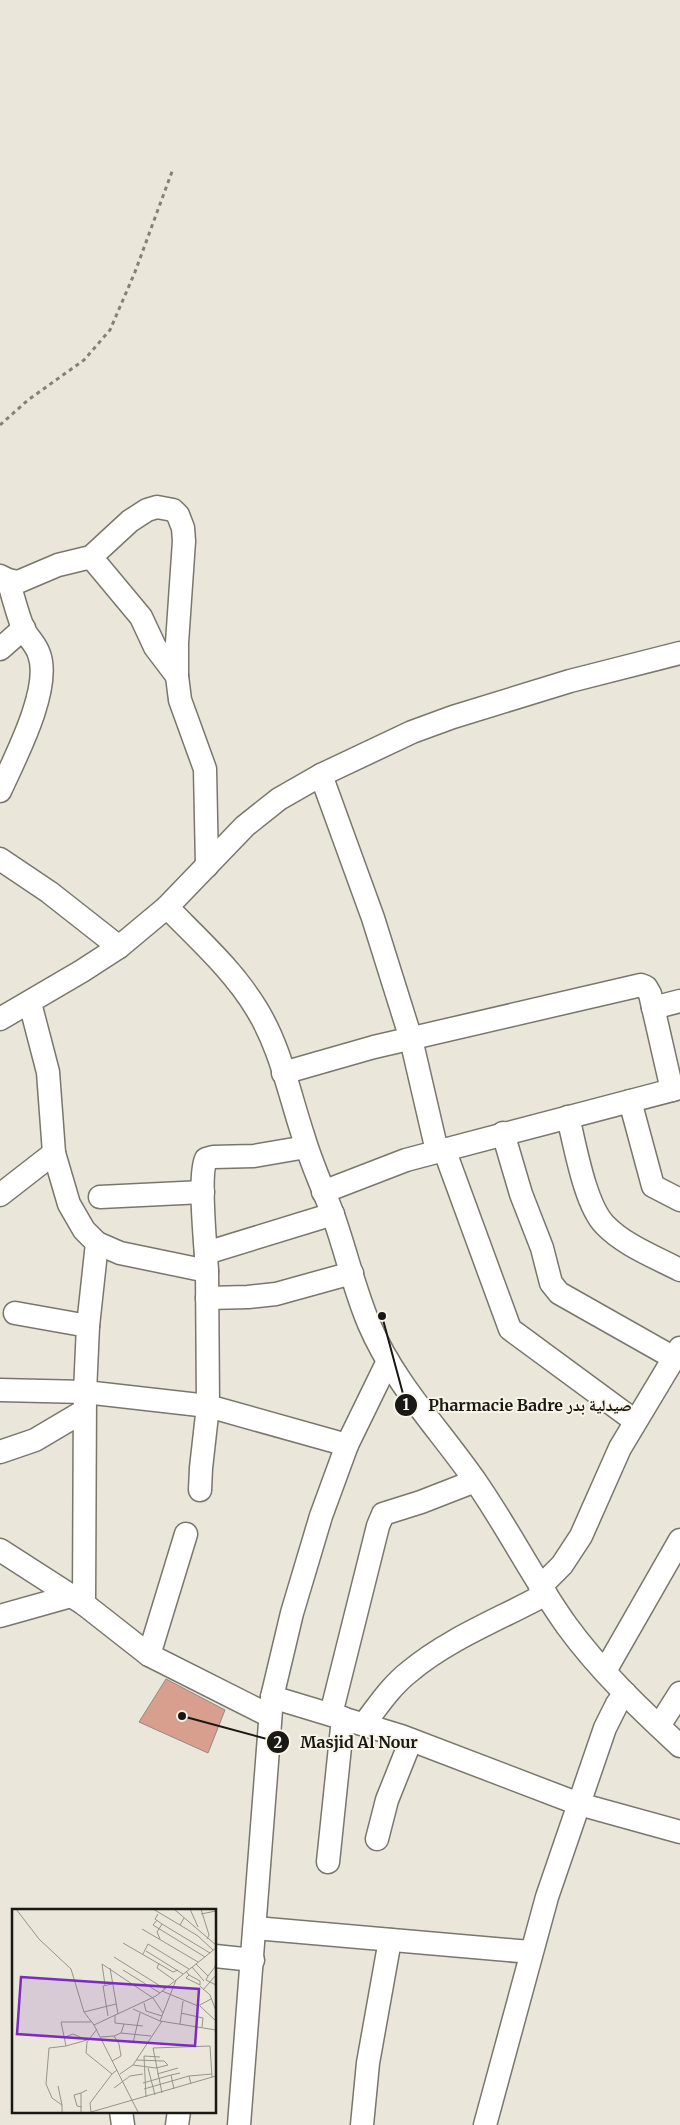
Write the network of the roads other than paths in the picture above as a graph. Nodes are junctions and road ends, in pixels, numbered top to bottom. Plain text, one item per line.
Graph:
1 (91, 557) junction
2 (4, 578) edge
3 (24, 628) junction
4 (0, 649) edge
5 (680, 653) edge
6 (177, 676) junction
7 (320, 774) junction
8 (0, 791) edge
9 (0, 859) edge
10 (208, 866) junction
11 (167, 907) junction
12 (119, 946) junction
13 (680, 1001) edge
14 (30, 1003) junction
15 (653, 1008) junction
16 (0, 1019) edge
17 (411, 1039) junction
18 (283, 1073) junction
19 (676, 1089) edge
20 (630, 1101) junction
21 (568, 1117) junction
22 (503, 1133) junction
23 (306, 1146) junction
24 (441, 1150) junction
25 (54, 1153) junction
26 (203, 1192) junction
27 (323, 1192) junction
28 (0, 1194) edge
29 (100, 1197) dead end
30 (680, 1200) edge
31 (333, 1214) junction
32 (97, 1243) junction
33 (206, 1262) junction
34 (680, 1270) edge
35 (352, 1273) junction
36 (207, 1298) junction
37 (15, 1313) dead end
38 (88, 1326) junction
39 (677, 1353) edge
40 (388, 1361) junction
41 (0, 1390) edge
42 (85, 1402) junction
43 (208, 1406) junction
44 (635, 1421) junction
45 (347, 1445) junction
46 (0, 1452) edge
47 (475, 1481) junction
48 (200, 1490) dead end
49 (186, 1534) dead end
50 (680, 1540) edge
51 (0, 1550) edge
52 (543, 1590) junction
53 (77, 1600) junction
54 (0, 1616) edge
55 (149, 1655) junction
56 (606, 1671) junction
57 (625, 1693) junction
58 (680, 1693) edge
59 (271, 1707) junction
60 (337, 1716) junction
61 (364, 1724) junction
62 (659, 1726) junction
63 (411, 1740) junction
64 (680, 1746) edge
65 (578, 1804) junction
66 (680, 1832) edge
67 (377, 1840) dead end
68 (328, 1862) dead end
69 (255, 1928) junction
70 (390, 1940) junction
71 (530, 1952) junction
72 (216, 1956) edge
73 (253, 1960) junction
74 (121, 2112) edge
75 (179, 2112) edge
76 (123, 2125) edge
77 (177, 2125) edge
78 (239, 2125) edge
79 (362, 2125) edge
80 (485, 2125) edge

1 - 2 street
1 - 6 street
1 - 6 street
2 - 3 street
3 - 4 street
3 - 8 street
5 - 7 street
6 - 10 street
7 - 10 street
7 - 17 street
9 - 12 street
10 - 11 street
11 - 12 street
11 - 18 street
12 - 14 street
13 - 15 street
14 - 16 street
14 - 25 street
15 - 17 street
15 - 19 street
17 - 18 street
17 - 24 street
18 - 23 street
19 - 20 street
20 - 21 street
20 - 30 street
21 - 22 street
21 - 34 street
22 - 24 street
22 - 39 street
23 - 26 street
23 - 27 street
24 - 27 street
24 - 44 street
25 - 28 street
25 - 32 street
26 - 29 street
26 - 33 street
27 - 31 street
31 - 33 street
31 - 35 street
32 - 33 street
32 - 38 street
33 - 36 street
35 - 36 street
35 - 40 street
36 - 43 street
37 - 38 street
38 - 42 street
39 - 44 street
40 - 45 street
40 - 47 street
41 - 42 street
42 - 43 street
42 - 46 street
42 - 53 street
43 - 45 street
43 - 48 street
44 - 52 street
45 - 59 street
47 - 52 street
47 - 60 street
49 - 55 street
50 - 56 street
51 - 53 street
52 - 56 street
52 - 61 street
53 - 54 street
53 - 55 street
55 - 59 street
56 - 57 street
57 - 62 street
57 - 65 street
58 - 62 street
59 - 60 street
59 - 69 street
60 - 61 street
60 - 68 street
61 - 63 street
62 - 64 street
63 - 65 street
63 - 67 street
65 - 66 street
65 - 71 street
69 - 70 street
69 - 73 street
70 - 71 street
70 - 79 street
71 - 80 street
72 - 73 street
73 - 78 street
74 - 76 street
75 - 77 street

